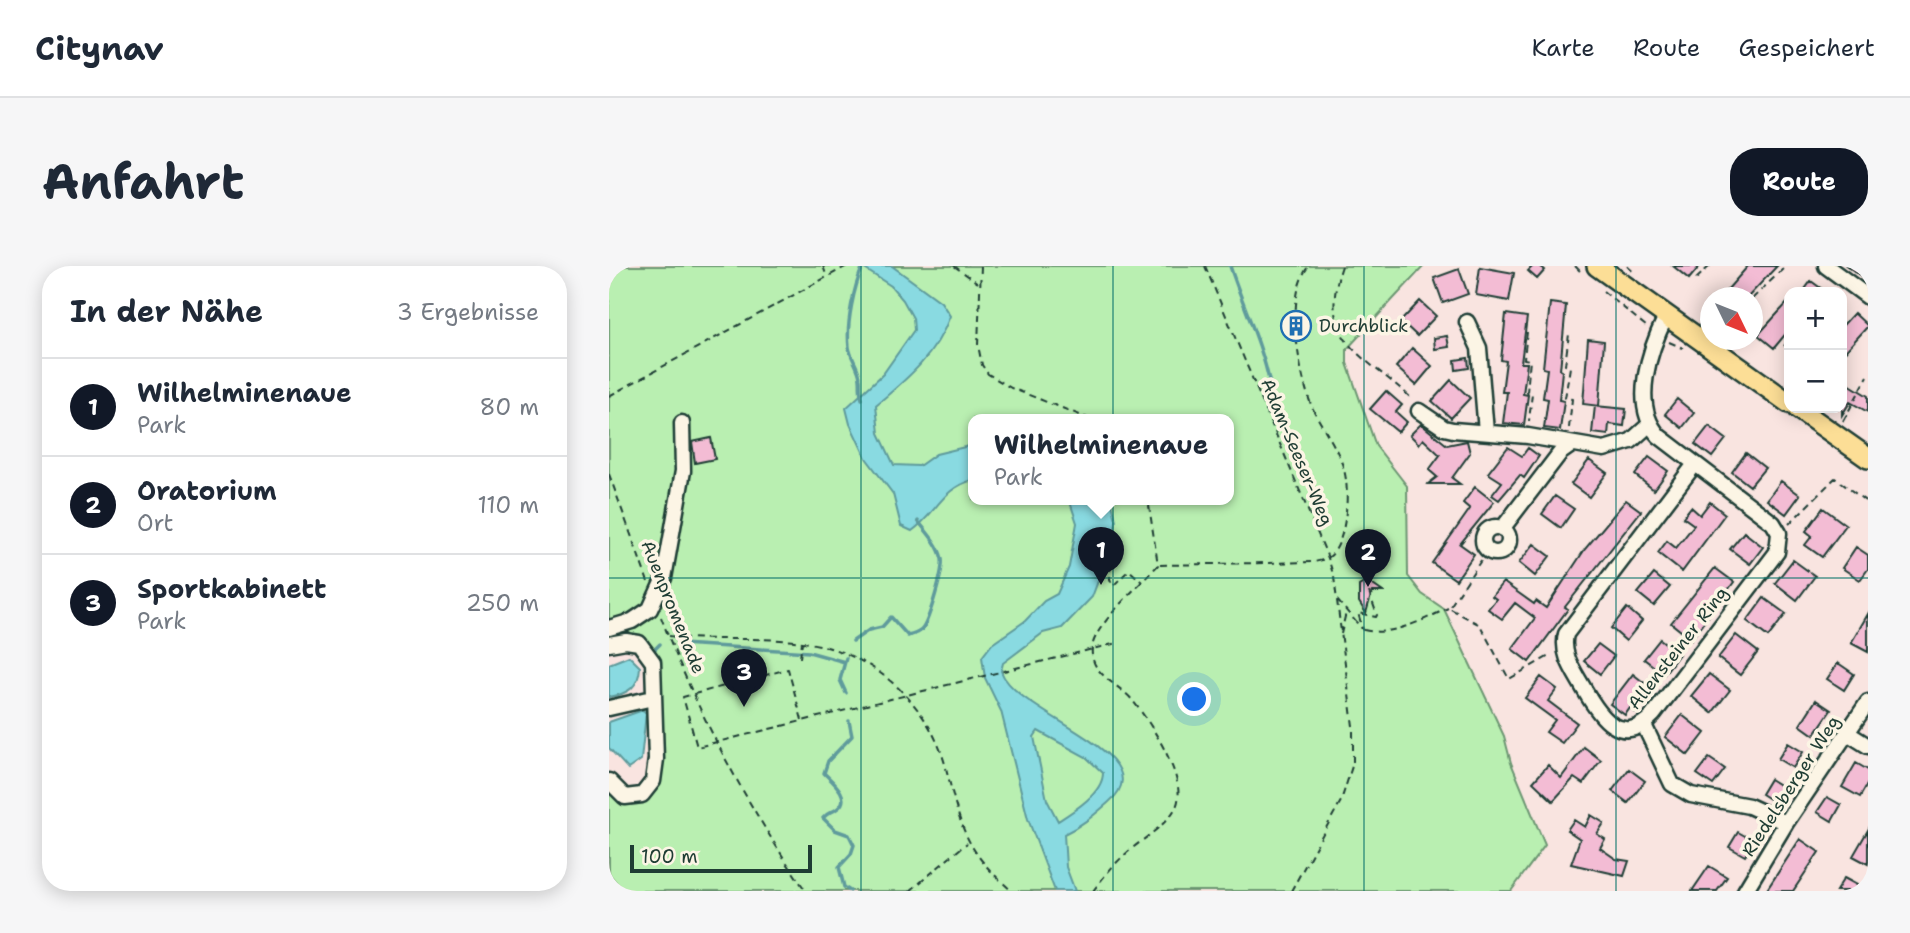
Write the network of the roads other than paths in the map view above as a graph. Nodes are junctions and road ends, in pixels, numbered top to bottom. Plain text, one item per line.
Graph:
1 (1826, 266) edge
2 (1590, 270) edge
3 (1868, 297) edge
4 (1666, 316) junction
5 (1467, 322) dead end
6 (1784, 399) edge
7 (1419, 411) road end
8 (1804, 413) edge
9 (682, 423) dead end
10 (1650, 424) junction
11 (1486, 432) junction
12 (1569, 445) junction
13 (1868, 458) edge
14 (1695, 464) junction
15 (1488, 550) road end
16 (609, 628) edge
17 (609, 644) edge
18 (653, 698) junction
19 (1868, 702) edge
20 (609, 708) edge
21 (1643, 725) junction
22 (1849, 734) junction
23 (1868, 746) edge
24 (609, 780) edge
25 (1786, 824) junction
26 (1745, 891) edge

1 - 3 street
2 - 4 main road
4 - 6 main road
4 - 10 street
5 - 11 street
7 - 11 street
8 - 13 main road
9 - 16 street
10 - 12 street
10 - 14 street
11 - 12 street
12 - 15 street
14 - 21 street, Allensteiner Ring
14 - 21 street, Allensteiner Ring
17 - 18 street
18 - 20 street
18 - 24 street
19 - 22 street, Riedelsberger Weg
21 - 25 street
22 - 23 street
22 - 25 street, Riedelsberger Weg
25 - 26 street, Riedelsberger Weg

